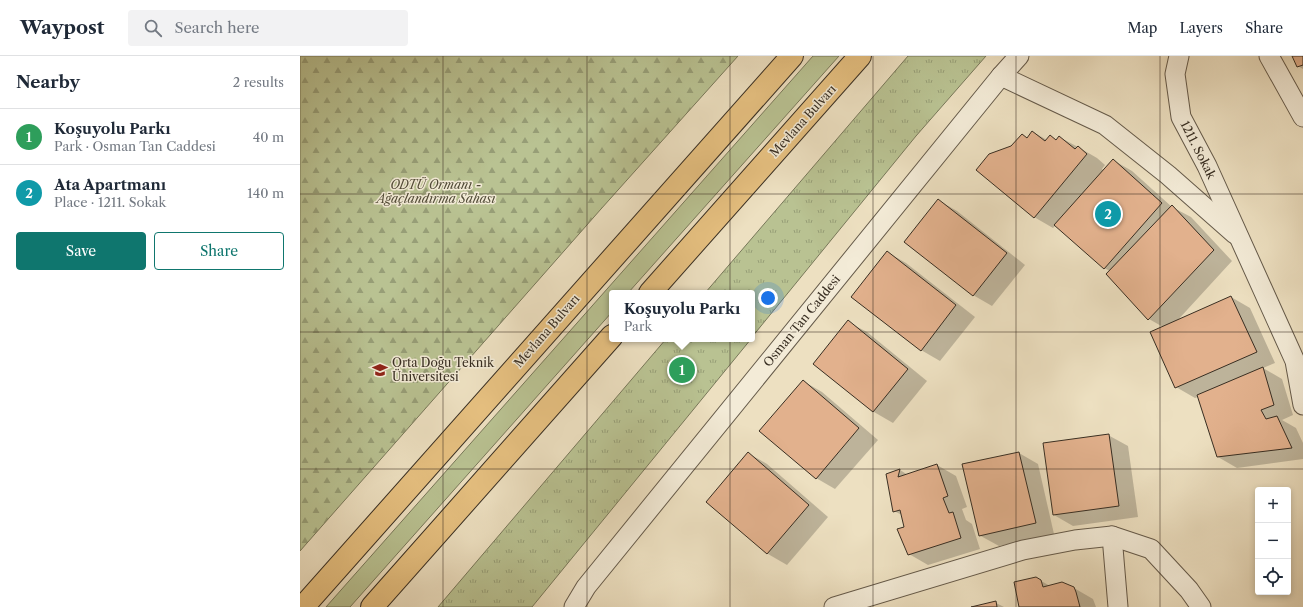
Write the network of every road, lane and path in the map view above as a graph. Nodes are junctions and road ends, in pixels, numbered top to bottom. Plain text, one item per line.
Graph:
1 (792, 56) edge
2 (860, 56) edge
3 (1019, 56) edge
4 (1179, 56) edge
5 (1269, 56) edge
6 (1001, 76) junction
7 (1303, 118) edge
8 (1241, 239) junction
9 (653, 290) edge
10 (609, 339) edge
11 (1303, 405) edge
12 (1112, 536) junction
13 (586, 587) junction
14 (303, 607) edge
15 (372, 607) edge
16 (560, 607) edge
17 (574, 607) edge
18 (834, 607) edge
19 (1118, 607) edge
20 (1201, 607) edge

1 - 14 highway, Mevlana Bulvarı
2 - 9 highway, Mevlana Bulvarı
3 - 6 street, Osman Tan Caddesi
4 - 8 street, 1211. Sokak
5 - 7 street
6 - 8 street
6 - 13 street, Osman Tan Caddesi
8 - 11 street, 1211. Sokak
10 - 15 highway
12 - 18 street
12 - 19 street
12 - 20 street
13 - 16 street, Osman Tan Caddesi
13 - 17 street, Osman Tan Caddesi

